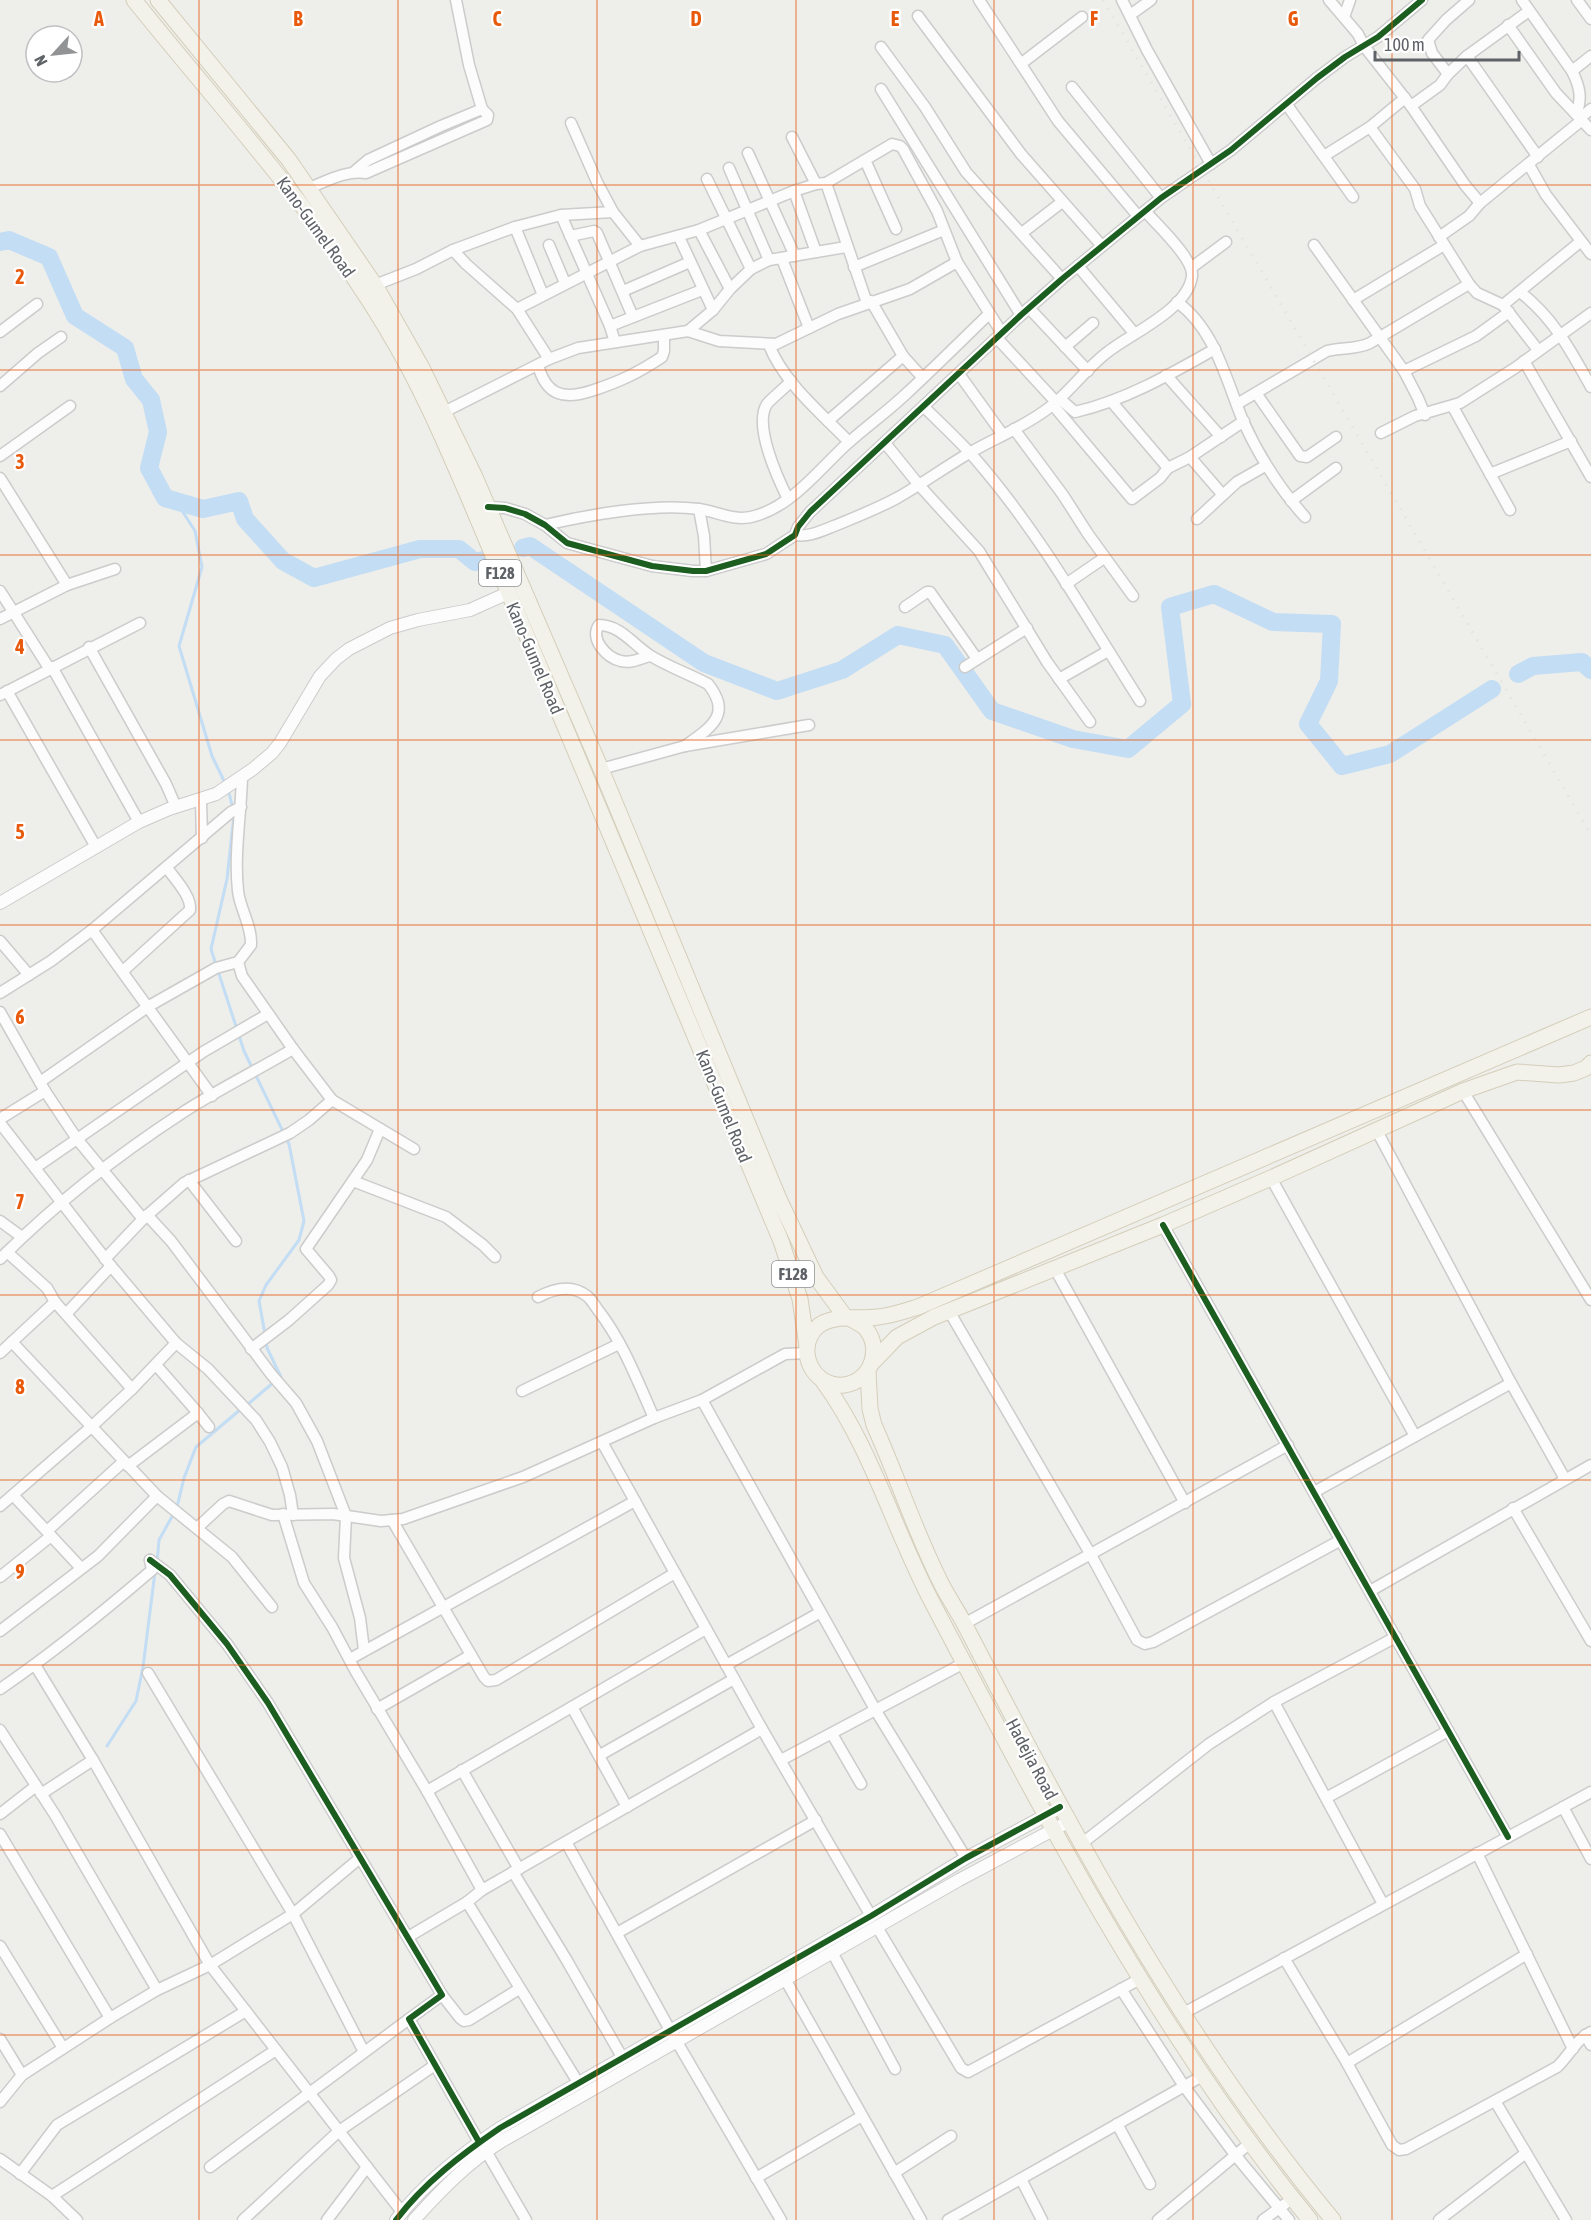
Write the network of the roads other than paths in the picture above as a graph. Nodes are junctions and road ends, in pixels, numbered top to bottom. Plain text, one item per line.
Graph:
1 (134, 0) edge
2 (158, 0) edge
3 (456, 0) edge
4 (979, 0) edge
5 (1122, 0) edge
6 (1151, 0) edge
7 (1329, 0) edge
8 (1350, 0) edge
9 (1422, 0) edge
10 (1469, 0) edge
11 (1522, 0) edge
12 (1577, 0) edge
13 (1529, 11) junction
14 (1131, 15) junction
15 (918, 16) dead end
16 (1082, 17) dead end
17 (1344, 17) junction
18 (1591, 20) edge
19 (1508, 25) junction
20 (1364, 46) junction
21 (881, 47) dead end
22 (199, 50) junction
23 (1467, 56) junction
24 (1591, 56) edge
25 (185, 61) junction
26 (1022, 63) junction
27 (1572, 70) junction
28 (1448, 74) junction
29 (1072, 87) dead end
30 (881, 89) dead end
31 (1408, 102) junction
32 (1287, 105) junction
33 (1591, 109) edge
34 (1579, 117) junction
35 (571, 123) dead end
36 (1370, 127) junction
37 (1591, 130) edge
38 (792, 136) dead end
39 (748, 153) dead end
40 (1324, 156) junction
41 (1539, 157) junction
42 (865, 160) junction
43 (1211, 164) junction
44 (1529, 165) junction
45 (729, 168) dead end
46 (707, 179) dead end
47 (821, 184) junction
48 (309, 188) junction
49 (794, 191) junction
50 (1353, 197) dead end
51 (1161, 198) junction
52 (771, 201) junction
53 (1062, 202) junction
54 (1480, 203) junction
55 (748, 210) junction
56 (613, 212) junction
57 (1142, 213) junction
58 (561, 215) junction
59 (725, 219) junction
60 (515, 227) junction
61 (896, 229) dead end
62 (699, 230) junction
63 (944, 230) junction
64 (1022, 233) junction
65 (570, 236) junction
66 (679, 237) junction
67 (1441, 241) junction
68 (1226, 242) dead end
69 (1580, 242) junction
70 (549, 245) dead end
71 (1314, 245) dead end
72 (640, 246) junction
73 (1102, 246) junction
74 (846, 247) junction
75 (453, 250) junction
76 (816, 252) junction
77 (1591, 254) edge
78 (795, 256) junction
79 (782, 259) junction
80 (769, 260) junction
81 (610, 262) junction
82 (690, 262) junction
83 (957, 262) junction
84 (1078, 266) junction
85 (854, 267) junction
86 (1191, 268) junction
87 (750, 269) junction
88 (587, 274) junction
89 (1062, 279) junction
90 (565, 283) junction
91 (1469, 284) junction
92 (375, 285) junction
93 (730, 289) junction
94 (702, 290) junction
95 (622, 291) junction
96 (1520, 292) junction
97 (543, 295) junction
98 (1353, 300) junction
99 (869, 302) junction
100 (1177, 302) junction
101 (37, 304) dead end
102 (518, 309) junction
103 (1506, 309) junction
104 (713, 310) junction
105 (1025, 311) junction
106 (989, 314) junction
107 (1591, 314) edge
108 (385, 315) junction
109 (633, 317) junction
110 (1093, 323) dead end
111 (610, 326) junction
112 (809, 328) junction
113 (687, 331) junction
114 (0, 332) edge
115 (1134, 333) junction
116 (1561, 334) junction
117 (664, 335) junction
118 (999, 336) junction
119 (61, 337) dead end
120 (1380, 337) junction
121 (615, 342) junction
122 (769, 345) junction
123 (1065, 347) junction
124 (1215, 349) junction
125 (1538, 350) junction
126 (903, 356) junction
127 (549, 359) junction
128 (1524, 361) junction
129 (538, 364) junction
130 (1088, 371) junction
131 (1404, 371) junction
132 (959, 374) junction
133 (1166, 375) junction
134 (922, 377) junction
135 (791, 381) junction
136 (0, 386) edge
137 (1591, 387) edge
138 (1257, 393) junction
139 (1111, 401) junction
140 (1057, 402) junction
141 (1237, 404) junction
142 (70, 406) dead end
143 (924, 407) junction
144 (1453, 407) junction
145 (444, 412) junction
146 (1425, 415) junction
147 (828, 421) junction
148 (1244, 421) junction
149 (1014, 429) junction
150 (1382, 433) dead end
151 (1003, 435) junction
152 (1221, 437) junction
153 (1336, 437) dead end
154 (1570, 441) junction
155 (849, 442) junction
156 (885, 443) junction
157 (970, 453) junction
158 (0, 456) edge
159 (1191, 457) junction
160 (1266, 466) junction
161 (1168, 468) junction
162 (1336, 468) dead end
163 (1490, 474) junction
164 (1591, 477) edge
165 (0, 478) edge
166 (919, 485) junction
167 (1222, 494) junction
168 (788, 499) junction
169 (1290, 501) junction
170 (488, 507) junction
171 (699, 509) junction
172 (1510, 510) dead end
173 (1305, 517) dead end
174 (1197, 519) dead end
175 (545, 525) junction
176 (795, 535) junction
177 (1104, 558) junction
178 (115, 569) dead end
179 (706, 571) junction
180 (1066, 584) junction
181 (67, 585) junction
182 (0, 591) edge
183 (508, 593) junction
184 (1133, 596) dead end
185 (905, 607) dead end
186 (13, 611) junction
187 (0, 619) edge
188 (140, 622) dead end
189 (1026, 628) junction
190 (89, 647) junction
191 (1108, 651) junction
192 (650, 656) junction
193 (977, 659) junction
194 (965, 667) dead end
195 (50, 668) junction
196 (1059, 680) junction
197 (4, 693) edge
198 (1140, 701) dead end
199 (1090, 722) dead end
200 (809, 725) dead end
201 (686, 747) junction
202 (601, 769) junction
203 (232, 784) junction
204 (201, 801) junction
205 (176, 807) junction
206 (236, 809) junction
207 (139, 822) junction
208 (202, 838) junction
209 (96, 847) junction
210 (641, 866) junction
211 (167, 868) junction
212 (627, 873) junction
213 (0, 903) edge
214 (92, 930) junction
215 (0, 941) edge
216 (238, 962) junction
217 (123, 971) junction
218 (28, 975) junction
219 (0, 993) edge
220 (149, 1006) junction
221 (0, 1012) edge
222 (268, 1014) junction
223 (1591, 1017) edge
224 (293, 1049) junction
225 (189, 1062) junction
226 (1589, 1069) edge
227 (43, 1087) junction
228 (1463, 1091) junction
229 (212, 1096) junction
230 (332, 1100) junction
231 (0, 1121) edge
232 (380, 1129) junction
233 (1377, 1131) junction
234 (77, 1139) junction
235 (414, 1149) dead end
236 (35, 1168) junction
237 (101, 1170) junction
238 (1271, 1178) junction
239 (189, 1180) junction
240 (352, 1180) junction
241 (60, 1203) junction
242 (145, 1217) junction
243 (0, 1221) edge
244 (1163, 1225) junction
245 (22, 1237) junction
246 (236, 1241) dead end
247 (2, 1256) edge
248 (495, 1257) dead end
249 (108, 1262) junction
250 (1054, 1267) junction
251 (538, 1297) dead end
252 (1591, 1300) edge
253 (55, 1302) junction
254 (949, 1311) junction
255 (66, 1314) junction
256 (849, 1319) junction
257 (12, 1342) junction
258 (176, 1343) junction
259 (259, 1343) junction
260 (619, 1344) junction
261 (807, 1349) junction
262 (0, 1353) edge
263 (156, 1365) junction
264 (870, 1366) junction
265 (823, 1381) junction
266 (1511, 1383) junction
267 (132, 1389) junction
268 (522, 1390) dead end
269 (702, 1400) junction
270 (198, 1413) junction
271 (654, 1418) junction
272 (208, 1427) dead end
273 (90, 1428) junction
274 (1415, 1436) junction
275 (602, 1442) junction
276 (1288, 1445) junction
277 (126, 1464) junction
278 (1591, 1465) edge
279 (1565, 1479) junction
280 (1314, 1492) junction
281 (13, 1495) junction
282 (157, 1496) junction
283 (635, 1502) junction
284 (1185, 1503) junction
285 (0, 1505) edge
286 (1513, 1508) junction
287 (288, 1515) junction
288 (346, 1516) junction
289 (392, 1520) junction
290 (196, 1528) junction
291 (49, 1534) junction
292 (1341, 1540) junction
293 (1091, 1555) junction
294 (81, 1568) junction
295 (675, 1573) junction
296 (0, 1577) edge
297 (1370, 1592) junction
298 (272, 1607) dead end
299 (443, 1608) junction
300 (819, 1612) junction
301 (964, 1624) junction
302 (706, 1629) junction
303 (0, 1631) edge
304 (1396, 1637) junction
305 (1591, 1641) edge
306 (364, 1650) junction
307 (471, 1655) junction
308 (350, 1659) junction
309 (964, 1663) junction
310 (35, 1665) junction
311 (726, 1665) junction
312 (148, 1673) dead end
313 (734, 1679) junction
314 (0, 1689) edge
315 (1274, 1702) junction
316 (572, 1707) junction
317 (377, 1709) junction
318 (876, 1711) junction
319 (762, 1730) junction
320 (1448, 1731) junction
321 (1, 1733) edge
322 (832, 1734) junction
323 (600, 1755) junction
324 (93, 1760) junction
325 (781, 1760) junction
326 (462, 1770) junction
327 (861, 1784) dead end
328 (38, 1790) junction
329 (427, 1791) junction
330 (1591, 1792) edge
331 (1326, 1798) junction
332 (627, 1807) junction
333 (1060, 1807) junction
334 (1563, 1807) junction
335 (0, 1814) edge
336 (1046, 1816) junction
337 (816, 1820) junction
338 (1068, 1822) junction
339 (1054, 1830) junction
340 (0, 1834) edge
341 (1508, 1837) junction
342 (566, 1842) junction
343 (1080, 1845) junction
344 (1478, 1853) junction
345 (360, 1858) junction
346 (966, 1858) junction
347 (1591, 1859) edge
348 (516, 1870) junction
349 (482, 1890) junction
350 (467, 1902) junction
351 (1383, 1904) junction
352 (293, 1914) junction
353 (874, 1922) junction
354 (617, 1934) junction
355 (408, 1937) junction
356 (0, 1946) edge
357 (832, 1952) junction
358 (1527, 1954) junction
359 (1284, 1958) junction
360 (210, 1965) junction
361 (785, 1979) junction
362 (1140, 1979) junction
363 (519, 1989) junction
364 (1121, 1989) junction
365 (157, 1990) junction
366 (442, 1995) junction
367 (246, 2011) junction
368 (1182, 2014) junction
369 (110, 2018) junction
370 (409, 2019) junction
371 (1588, 2033) edge
372 (673, 2036) junction
373 (0, 2039) edge
374 (1591, 2046) edge
375 (63, 2048) junction
376 (1574, 2049) junction
377 (276, 2050) junction
378 (364, 2052) junction
379 (622, 2057) junction
380 (1347, 2063) junction
381 (435, 2065) junction
382 (895, 2070) dead end
383 (22, 2074) junction
384 (1204, 2075) junction
385 (579, 2084) junction
386 (1184, 2086) junction
387 (309, 2093) junction
388 (0, 2102) edge
389 (1495, 2102) junction
390 (862, 2116) junction
391 (1117, 2124) junction
392 (339, 2131) junction
393 (951, 2136) dead end
394 (1250, 2144) junction
395 (483, 2147) junction
396 (1526, 2153) junction
397 (1236, 2156) junction
398 (0, 2159) edge
399 (210, 2167) dead end
400 (368, 2167) junction
401 (894, 2173) junction
402 (20, 2174) junction
403 (756, 2178) junction
404 (1021, 2179) junction
405 (1150, 2184) dead end
406 (52, 2196) junction
407 (1293, 2198) junction
408 (1279, 2208) junction
409 (399, 2216) edge
410 (77, 2220) edge
411 (243, 2220) edge
412 (327, 2220) edge
413 (414, 2220) edge
414 (526, 2220) edge
415 (780, 2220) edge
416 (921, 2220) edge
417 (948, 2220) edge
418 (1042, 2220) edge
419 (1158, 2220) edge
420 (1263, 2220) edge
421 (1289, 2220) edge
422 (1310, 2220) edge
423 (1333, 2220) edge
424 (1439, 2220) edge
425 (1566, 2220) edge

1 - 25 main road, Kano-Gumel Road / F128
2 - 22 main road, Kano-Gumel Road / F128
3 - 48 street
4 - 26 street
5 - 14 street
6 - 14 street
7 - 17 street
8 - 17 street
9 - 20 street
10 - 28 street
11 - 13 street
12 - 18 street
13 - 19 street
13 - 27 street
14 - 43 street
15 - 53 street
16 - 26 street
17 - 20 street
19 - 23 street
19 - 34 street
20 - 31 street
20 - 32 street
21 - 64 street
22 - 25 main road
22 - 48 main road, Kano-Gumel Road / F128
23 - 28 street
23 - 41 street
24 - 27 street
25 - 108 main road, Kano-Gumel Road / F128
26 - 57 street
27 - 34 street
28 - 31 street
29 - 51 street
30 - 105 street
31 - 36 street
31 - 54 street
32 - 40 street
32 - 43 street
33 - 34 street
34 - 37 street
34 - 41 street
35 - 56 street
36 - 40 street
36 - 67 street
38 - 47 street
39 - 52 street
40 - 50 street
41 - 44 street
42 - 47 street
42 - 61 street
42 - 63 street
43 - 51 street
44 - 54 street
44 - 69 street
45 - 55 street
46 - 59 street
47 - 49 street
47 - 74 street
48 - 92 main road, Kano-Gumel Road / F128
49 - 52 street
49 - 76 street
51 - 57 street
52 - 55 street
52 - 78 street
53 - 64 street
53 - 73 street
54 - 67 street
55 - 59 street
55 - 80 street
56 - 58 street
56 - 72 street
57 - 73 street
57 - 86 street
58 - 60 street
58 - 65 street
59 - 62 street
59 - 87 street
60 - 75 street
60 - 97 street
62 - 66 street
62 - 93 street
63 - 83 street
63 - 85 street
64 - 89 street
65 - 81 street
65 - 88 street
66 - 72 street
66 - 82 street
67 - 91 street
67 - 98 street
68 - 86 street
69 - 77 street
69 - 96 street
70 - 90 street
71 - 98 street
72 - 81 street
73 - 84 street
74 - 76 street
74 - 85 street
75 - 92 street
75 - 102 street
76 - 78 street
78 - 79 street
79 - 80 street
79 - 112 street
80 - 87 street
81 - 88 street
81 - 95 street
82 - 94 street
82 - 95 street
83 - 99 street
83 - 106 street
84 - 89 street
84 - 115 street
85 - 99 street
86 - 100 street
87 - 93 street
88 - 90 street
88 - 111 street
89 - 105 street
90 - 97 street
91 - 103 street
91 - 120 street
92 - 108 main road, Kano-Gumel Road / F128
93 - 104 street
94 - 104 street
94 - 109 street
95 - 109 street
96 - 103 street
96 - 116 street
97 - 102 street
98 - 120 street
99 - 112 street
99 - 126 street
100 - 115 street
100 - 124 street
101 - 114 street
102 - 127 street
103 - 125 street
103 - 131 street
104 - 113 street
105 - 118 street
105 - 123 street
106 - 118 street
106 - 134 street
107 - 116 street
108 - 145 main road, Kano-Gumel Road / F128
108 - 183 main road, Kano-Gumel Road / F128
109 - 111 street
110 - 123 street
111 - 121 street
112 - 122 street
113 - 117 street
113 - 122 street
115 - 130 street
116 - 125 street
116 - 137 street
117 - 121 street
117 - 129 street
118 - 132 street
118 - 140 street
119 - 136 street
120 - 131 street
120 - 138 street
121 - 127 street
122 - 135 street
123 - 130 street
124 - 133 street
124 - 141 street
125 - 128 street
126 - 134 street
126 - 147 street
127 - 129 street
128 - 144 street
128 - 154 street
129 - 145 street
130 - 140 street
131 - 146 street
132 - 143 street
132 - 151 street
133 - 139 street
133 - 152 street
134 - 155 street
135 - 147 street
135 - 168 street
138 - 141 street
138 - 153 street
139 - 140 street
139 - 161 street
140 - 149 street
140 - 161 street
141 - 148 street
142 - 158 street
143 - 156 street
143 - 157 street
144 - 146 street
144 - 163 street
145 - 170 main road, Kano-Gumel Road / F128
146 - 150 street
147 - 155 street
148 - 152 street
148 - 160 street
149 - 151 street
149 - 177 street
151 - 157 street
152 - 159 street
154 - 163 street
154 - 164 street
155 - 168 street
156 - 166 street
156 - 176 street
157 - 166 street
157 - 180 street
159 - 161 street
159 - 167 street
160 - 167 street
160 - 169 street
162 - 169 street
163 - 172 street
165 - 181 street
166 - 176 street
166 - 189 street
167 - 174 street
168 - 171 street
169 - 173 street
170 - 175 street
170 - 202 main road, Kano-Gumel Road / F128
171 - 175 street
171 - 179 street
175 - 179 street
176 - 179 street
177 - 180 street
177 - 184 street
178 - 181 street
180 - 191 street
181 - 186 street
182 - 186 street
183 - 203 street
183 - 212 main road, Kano-Gumel Road / F128
185 - 193 street
186 - 187 street
186 - 195 street
188 - 190 street
189 - 193 street
189 - 196 street
190 - 195 street
190 - 205 street
191 - 196 street
191 - 198 street
192 - 192 street
192 - 201 street
193 - 194 street
195 - 197 street
195 - 207 street
196 - 199 street
197 - 209 street
200 - 201 street
201 - 202 street
202 - 210 main road, Kano-Gumel Road / F128
203 - 204 street
203 - 206 street
204 - 205 street
204 - 208 street
205 - 207 street
206 - 208 street
206 - 216 street
207 - 209 street
208 - 211 street
209 - 213 street
210 - 212 main road
210 - 256 main road, Kano-Gumel Road / F128
211 - 214 street
211 - 217 street
212 - 261 main road, Kano-Gumel Road / F128
214 - 217 street
214 - 218 street
215 - 218 street
216 - 220 street
216 - 222 street
217 - 220 street
218 - 219 street
220 - 225 street
220 - 227 street
221 - 227 street
222 - 224 street
222 - 225 street
223 - 256 main road
224 - 229 street
224 - 230 street
225 - 229 street
225 - 234 street
226 - 228 main road
227 - 231 street
227 - 234 street
228 - 233 main road
228 - 252 street
229 - 237 street
230 - 232 street
230 - 239 street
231 - 236 street
232 - 235 street
232 - 240 street
233 - 238 main road
233 - 266 street
234 - 236 street
234 - 237 street
236 - 241 street
237 - 241 street
237 - 242 street
238 - 244 main road
238 - 274 street
239 - 242 street
239 - 246 street
240 - 248 street
240 - 259 street
241 - 245 street
241 - 249 street
242 - 249 street
242 - 259 street
243 - 245 street
244 - 250 main road
244 - 276 street
245 - 247 street
247 - 253 street
249 - 255 street
249 - 258 street
250 - 254 main road
250 - 284 street
251 - 260 street
253 - 255 street
253 - 257 street
254 - 264 main road
254 - 293 street
255 - 267 street
256 - 261 main road
256 - 264 main road, F128
257 - 262 street
257 - 273 street
258 - 263 street
258 - 287 street
259 - 288 street
260 - 268 street
260 - 271 street
261 - 265 main road, F128
261 - 269 street
263 - 267 street
263 - 270 street
264 - 265 main road
264 - 301 main road, Hadejia Road / F128
265 - 309 main road, Hadejia Road / F128
266 - 274 street
266 - 279 street
267 - 273 street
269 - 271 street
269 - 300 street
270 - 272 street
270 - 277 street
271 - 275 street
273 - 277 street
273 - 281 street
274 - 280 street
275 - 283 street
275 - 289 street
276 - 280 street
276 - 284 street
277 - 282 street
277 - 291 street
278 - 279 street
279 - 286 street
280 - 292 street
281 - 285 street
281 - 291 street
282 - 290 street
282 - 294 street
283 - 295 street
283 - 299 street
284 - 293 street
286 - 297 street
286 - 305 street
287 - 288 street
287 - 290 street
287 - 308 street
288 - 289 street
288 - 306 street
289 - 299 street
290 - 298 street
291 - 294 street
291 - 296 street
292 - 293 street
292 - 297 street
293 - 301 street
294 - 303 street
295 - 302 street
295 - 307 street
297 - 304 street
299 - 306 street
299 - 307 street
300 - 311 street
300 - 318 street
301 - 333 main road, Hadejia Road / F128
302 - 311 street
302 - 316 street
304 - 315 street
304 - 320 street
306 - 308 street
307 - 317 street
308 - 317 street
309 - 318 street
309 - 336 main road, Hadejia Road / F128
310 - 314 street
310 - 324 street
310 - 345 street
311 - 313 street
312 - 352 street
313 - 319 street
313 - 323 street
315 - 331 street
315 - 343 street
316 - 323 street
316 - 326 street
317 - 329 street
318 - 322 street
318 - 346 street
319 - 325 street
319 - 332 street
320 - 331 street
320 - 341 street
321 - 328 street
322 - 325 street
322 - 327 street
323 - 332 street
324 - 328 street
324 - 360 street
325 - 337 street
326 - 329 street
326 - 348 street
328 - 335 street
328 - 365 street
329 - 349 street
330 - 334 street
331 - 351 street
332 - 342 street
333 - 336 street
333 - 338 main road, Hadejia Road / F128
334 - 341 street
334 - 347 street
336 - 339 main road, Hadejia Road / F128
336 - 346 street
337 - 353 street
337 - 354 street
338 - 339 street
338 - 343 main road, Hadejia Road / F128
339 - 353 street
339 - 362 main road, Hadejia Road / F128
340 - 369 street
341 - 344 street
342 - 348 street
342 - 354 street
343 - 368 main road, Hadejia Road / F128
344 - 351 street
344 - 358 street
345 - 352 street
345 - 355 street
346 - 353 street
348 - 349 street
348 - 379 street
349 - 350 street
350 - 355 street
350 - 363 street
351 - 359 street
352 - 360 street
352 - 378 street
353 - 357 street
353 - 364 street
353 - 372 street
354 - 372 street
355 - 366 street
356 - 375 street
357 - 361 street
357 - 382 street
358 - 376 street
358 - 380 street
359 - 368 street
359 - 380 street
360 - 365 street
360 - 367 street
361 - 372 street
361 - 390 street
362 - 364 street
362 - 384 main road, Hadejia Road / F128
363 - 366 street
363 - 385 street
364 - 386 street
365 - 369 street
366 - 370 street
367 - 377 street
367 - 402 street
368 - 423 main road, Hadejia Road / F128
369 - 375 street
370 - 378 street
370 - 381 street
371 - 374 street
371 - 376 street
372 - 379 street
372 - 395 street
372 - 403 street
373 - 383 street
375 - 383 street
376 - 389 street
377 - 387 street
377 - 406 street
378 - 387 street
379 - 385 street
380 - 389 street
381 - 392 street
381 - 395 street
383 - 388 street
384 - 386 street
384 - 394 main road, Hadejia Road / F128
385 - 395 street
386 - 391 street
386 - 397 street
387 - 392 street
387 - 399 street
389 - 396 street
390 - 401 street
390 - 403 street
391 - 404 street
391 - 405 street
392 - 400 street
392 - 411 street
393 - 401 street
394 - 397 street
394 - 407 main road, Hadejia Road / F128
395 - 409 street
395 - 413 street
395 - 414 street
396 - 424 street
396 - 425 street
397 - 408 street
397 - 419 street
398 - 402 street
400 - 409 street
400 - 412 street
401 - 416 street
402 - 406 street
403 - 415 street
404 - 417 street
404 - 418 street
406 - 410 street
407 - 408 street
407 - 422 main road, Hadejia Road / F128
408 - 420 street
408 - 421 street

